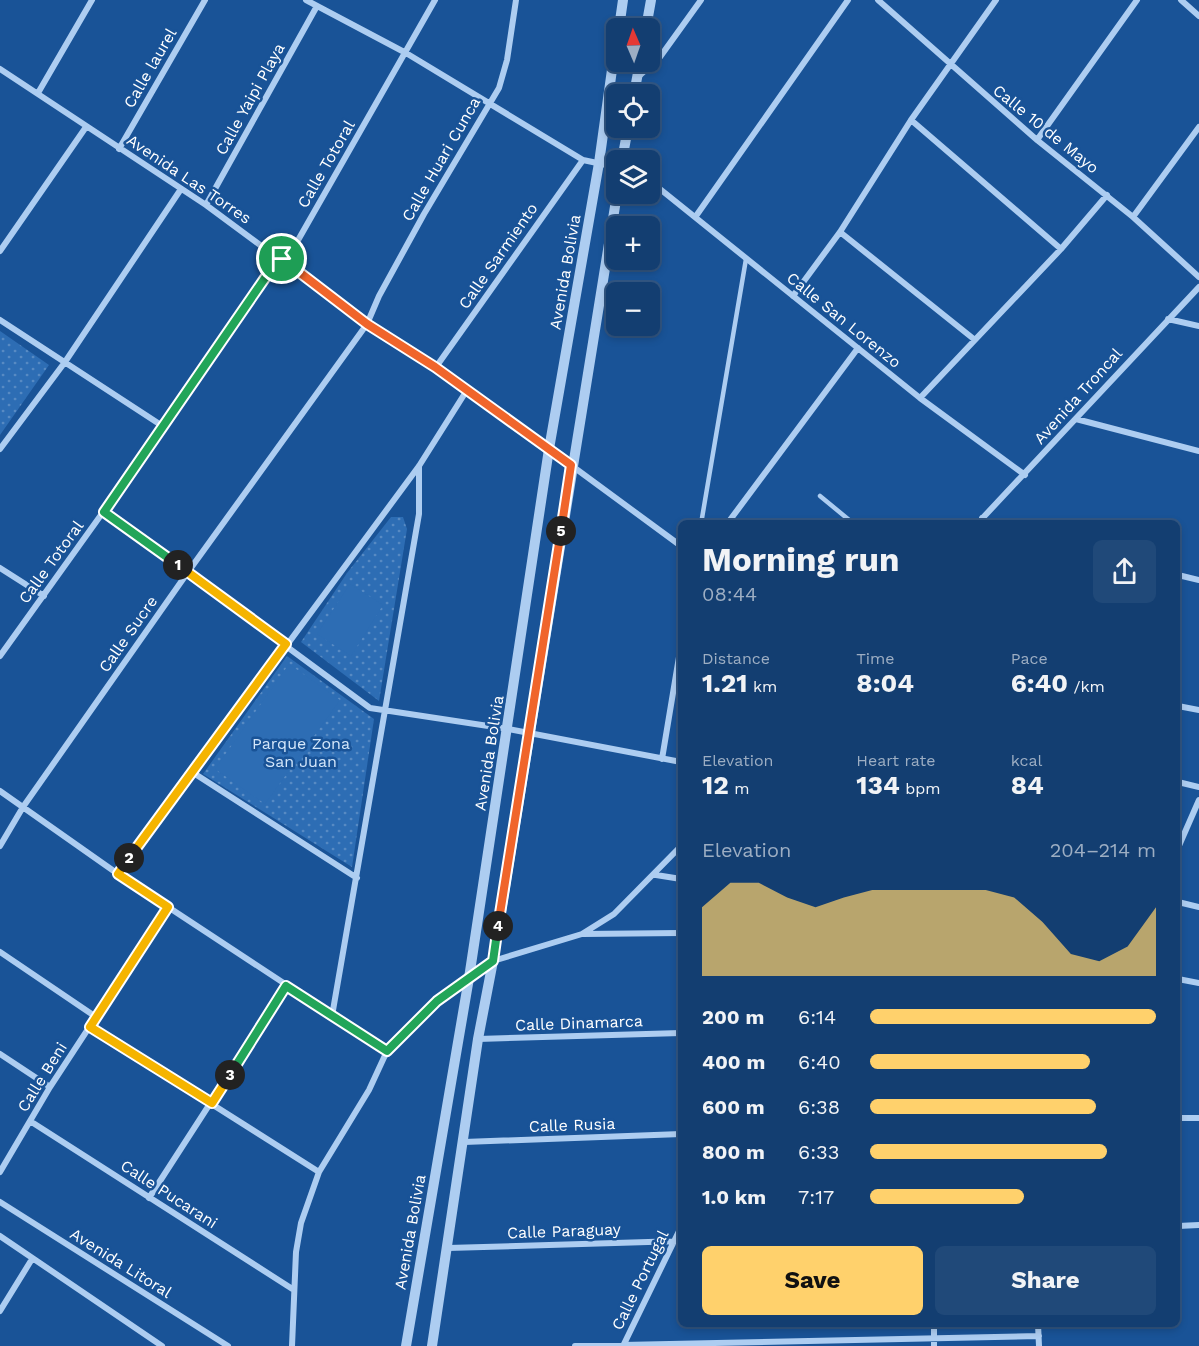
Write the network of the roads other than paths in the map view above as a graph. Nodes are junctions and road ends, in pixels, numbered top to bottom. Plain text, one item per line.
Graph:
1 (92, 0) edge
2 (205, 0) edge
3 (306, 0) edge
4 (435, 0) edge
5 (516, 0) edge
6 (623, 0) edge
7 (651, 0) edge
8 (701, 0) edge
9 (848, 0) edge
10 (878, 0) edge
11 (996, 0) edge
12 (1137, 0) edge
13 (1181, 0) edge
14 (317, 6) junction
15 (1199, 16) edge
16 (620, 18) edge
17 (648, 18) edge
18 (406, 53) junction
19 (950, 65) junction
20 (0, 70) edge
21 (612, 72) edge
22 (638, 72) edge
23 (637, 77) junction
24 (636, 84) edge
25 (38, 93) junction
26 (489, 104) junction
27 (911, 120) junction
28 (86, 127) junction
29 (1199, 128) edge
30 (1037, 140) junction
31 (119, 149) junction
32 (583, 160) junction
33 (599, 163) junction
34 (606, 165) edge
35 (181, 189) junction
36 (660, 189) edge
37 (1107, 195) junction
38 (614, 204) edge
39 (206, 205) junction
40 (696, 216) junction
41 (1133, 217) junction
42 (840, 232) junction
43 (1061, 249) junction
44 (0, 251) edge
45 (282, 259) junction
46 (746, 259) junction
47 (1199, 277) edge
48 (1199, 287) edge
49 (793, 296) junction
50 (1168, 318) junction
51 (0, 320) edge
52 (367, 324) junction
53 (1199, 326) edge
54 (975, 340) junction
55 (858, 348) junction
56 (65, 362) junction
57 (435, 367) junction
58 (467, 390) junction
59 (920, 398) junction
60 (1076, 419) junction
61 (164, 427) junction
62 (549, 448) junction
63 (0, 449) edge
64 (1199, 451) edge
65 (571, 465) junction
66 (419, 466) junction
67 (1025, 475) junction
68 (820, 496) dead end
69 (104, 512) junction
70 (982, 518) joint
71 (702, 520) edge
72 (730, 520) edge
73 (849, 520) edge
74 (985, 520) edge
75 (678, 544) edge
76 (0, 568) edge
77 (188, 572) junction
78 (1180, 575) edge
79 (1199, 580) edge
80 (44, 596) junction
81 (286, 644) junction
82 (0, 656) edge
83 (678, 664) edge
84 (1180, 706) edge
85 (1199, 710) edge
86 (385, 711) junction
87 (508, 729) junction
88 (528, 733) junction
89 (663, 759) junction
90 (678, 762) edge
91 (192, 772) junction
92 (1180, 782) edge
93 (1199, 787) edge
94 (0, 791) edge
95 (1199, 800) edge
96 (23, 807) junction
97 (1180, 843) edge
98 (0, 846) edge
99 (678, 849) edge
100 (118, 874) junction
101 (656, 874) junction
102 (357, 878) junction
103 (678, 878) edge
104 (1180, 902) edge
105 (168, 907) junction
106 (1199, 907) edge
107 (678, 933) edge
108 (582, 934) junction
109 (0, 952) edge
110 (493, 961) junction
111 (469, 978) junction
112 (1180, 978) edge
113 (1199, 983) edge
114 (286, 986) junction
115 (332, 1016) junction
116 (96, 1017) junction
117 (90, 1027) junction
118 (678, 1033) edge
119 (478, 1040) junction
120 (387, 1051) junction
121 (0, 1054) edge
122 (50, 1087) junction
123 (212, 1103) junction
124 (1180, 1118) edge
125 (1199, 1118) edge
126 (30, 1121) junction
127 (678, 1134) edge
128 (464, 1142) junction
129 (0, 1172) edge
130 (319, 1172) junction
131 (149, 1198) junction
132 (0, 1202) edge
133 (1199, 1225) edge
134 (1180, 1226) edge
135 (0, 1236) edge
136 (678, 1241) edge
137 (448, 1248) junction
138 (32, 1259) junction
139 (294, 1290) junction
140 (0, 1311) edge
141 (1038, 1327) edge
142 (1039, 1336) junction
143 (934, 1342) edge
144 (162, 1346) edge
145 (228, 1346) edge
146 (292, 1346) edge
147 (405, 1346) edge
148 (432, 1346) edge
149 (575, 1346) edge
150 (623, 1346) edge
151 (1039, 1346) edge

1 - 25 street
2 - 31 street, Calle laurel
3 - 14 street
4 - 18 street, Calle Totoral
5 - 26 street, Calle Huari Cunca
6 - 16 street
7 - 17 street
8 - 23 street
9 - 40 street
10 - 19 street, Calle 10 de Mayo
11 - 19 street
12 - 30 street
13 - 15 street
14 - 18 street
14 - 39 street, Calle Yaipi Playa
18 - 26 street
18 - 45 street, Calle Totoral
19 - 27 street
19 - 30 street, Calle 10 de Mayo
20 - 25 street, Avenida Las Torres
21 - 33 street, Avenida Bolivia
22 - 23 street
23 - 24 street
25 - 28 street, Avenida Las Torres
26 - 32 street
26 - 52 street, Calle Huari Cunca
27 - 42 street
27 - 43 street
28 - 31 street, Avenida Las Torres
28 - 44 street
29 - 41 street
30 - 37 street, Calle 10 de Mayo
31 - 35 street, Avenida Las Torres
32 - 33 street
32 - 57 street, Calle Sarmiento
33 - 34 street
33 - 62 street, Avenida Bolivia
35 - 39 street, Avenida Las Torres
35 - 56 street
36 - 40 street, Calle San Lorenzo
37 - 41 street, Calle 10 de Mayo
37 - 43 street
38 - 65 street
39 - 45 street, Avenida Las Torres
40 - 46 street, Calle San Lorenzo
41 - 47 street, Calle 10 de Mayo
42 - 49 street
42 - 54 street
43 - 54 street
45 - 52 street, Avenida Las Torres
45 - 61 street, Calle Totoral
46 - 49 street, Calle San Lorenzo
46 - 71 lane
48 - 50 street, Avenida Troncal
49 - 55 street, Calle San Lorenzo
50 - 53 street
50 - 60 street, Avenida Troncal
51 - 56 street
52 - 57 street, Avenida Las Torres
52 - 77 street, Calle Sucre
54 - 59 street
55 - 59 street, Calle San Lorenzo
55 - 72 street
56 - 61 street
56 - 63 street
57 - 58 street, Avenida Las Torres
58 - 62 street, Avenida Las Torres
58 - 66 street
59 - 67 street, Calle San Lorenzo
60 - 64 street
60 - 67 street, Avenida Troncal
61 - 69 street, Calle Totoral
62 - 65 street, Avenida Las Torres
62 - 87 street, Avenida Bolivia
65 - 75 street, Avenida Las Torres
65 - 88 street
66 - 81 street
66 - 86 street
67 - 70 street, Avenida Troncal
68 - 73 lane
69 - 77 street
69 - 80 street, Calle Totoral
70 - 74 street
76 - 80 street
77 - 81 street
77 - 96 street, Calle Sucre
78 - 79 street
80 - 82 street, Calle Totoral
81 - 86 street
81 - 91 street
83 - 89 street
84 - 85 street
86 - 87 street
86 - 102 street
87 - 88 street
87 - 111 street, Avenida Bolivia
88 - 89 street
88 - 110 street
89 - 90 street
91 - 100 street
91 - 102 street
92 - 93 street
94 - 96 street
95 - 97 street
96 - 98 street, Calle Sucre
96 - 100 street
99 - 101 street
100 - 105 street
101 - 103 street
101 - 108 street
102 - 115 street
104 - 106 street
105 - 114 street
105 - 116 street, Calle Beni
107 - 108 street
108 - 110 street
109 - 116 street
110 - 111 street
110 - 119 street
111 - 120 street
111 - 147 street, Avenida Bolivia
112 - 113 street
114 - 115 street
114 - 123 street
115 - 120 street
116 - 117 street, Calle Beni
117 - 122 street, Calle Beni
117 - 123 street
118 - 119 street, Calle Dinamarca
119 - 128 street
120 - 130 street
121 - 122 street
122 - 126 street, Calle Beni
123 - 130 street
123 - 131 street
124 - 125 street
126 - 129 street, Calle Beni
126 - 131 street, Calle Pucarani
127 - 128 street, Calle Rusia
128 - 137 street
130 - 139 street
131 - 139 street, Calle Pucarani
132 - 145 street, Avenida Litoral
133 - 134 street
135 - 138 street
136 - 137 street, Calle Paraguay
136 - 150 street, Calle Portugal
137 - 148 street
138 - 140 street
138 - 144 street
139 - 146 street
141 - 142 street
142 - 143 street
142 - 151 street
143 - 150 street
149 - 150 street

